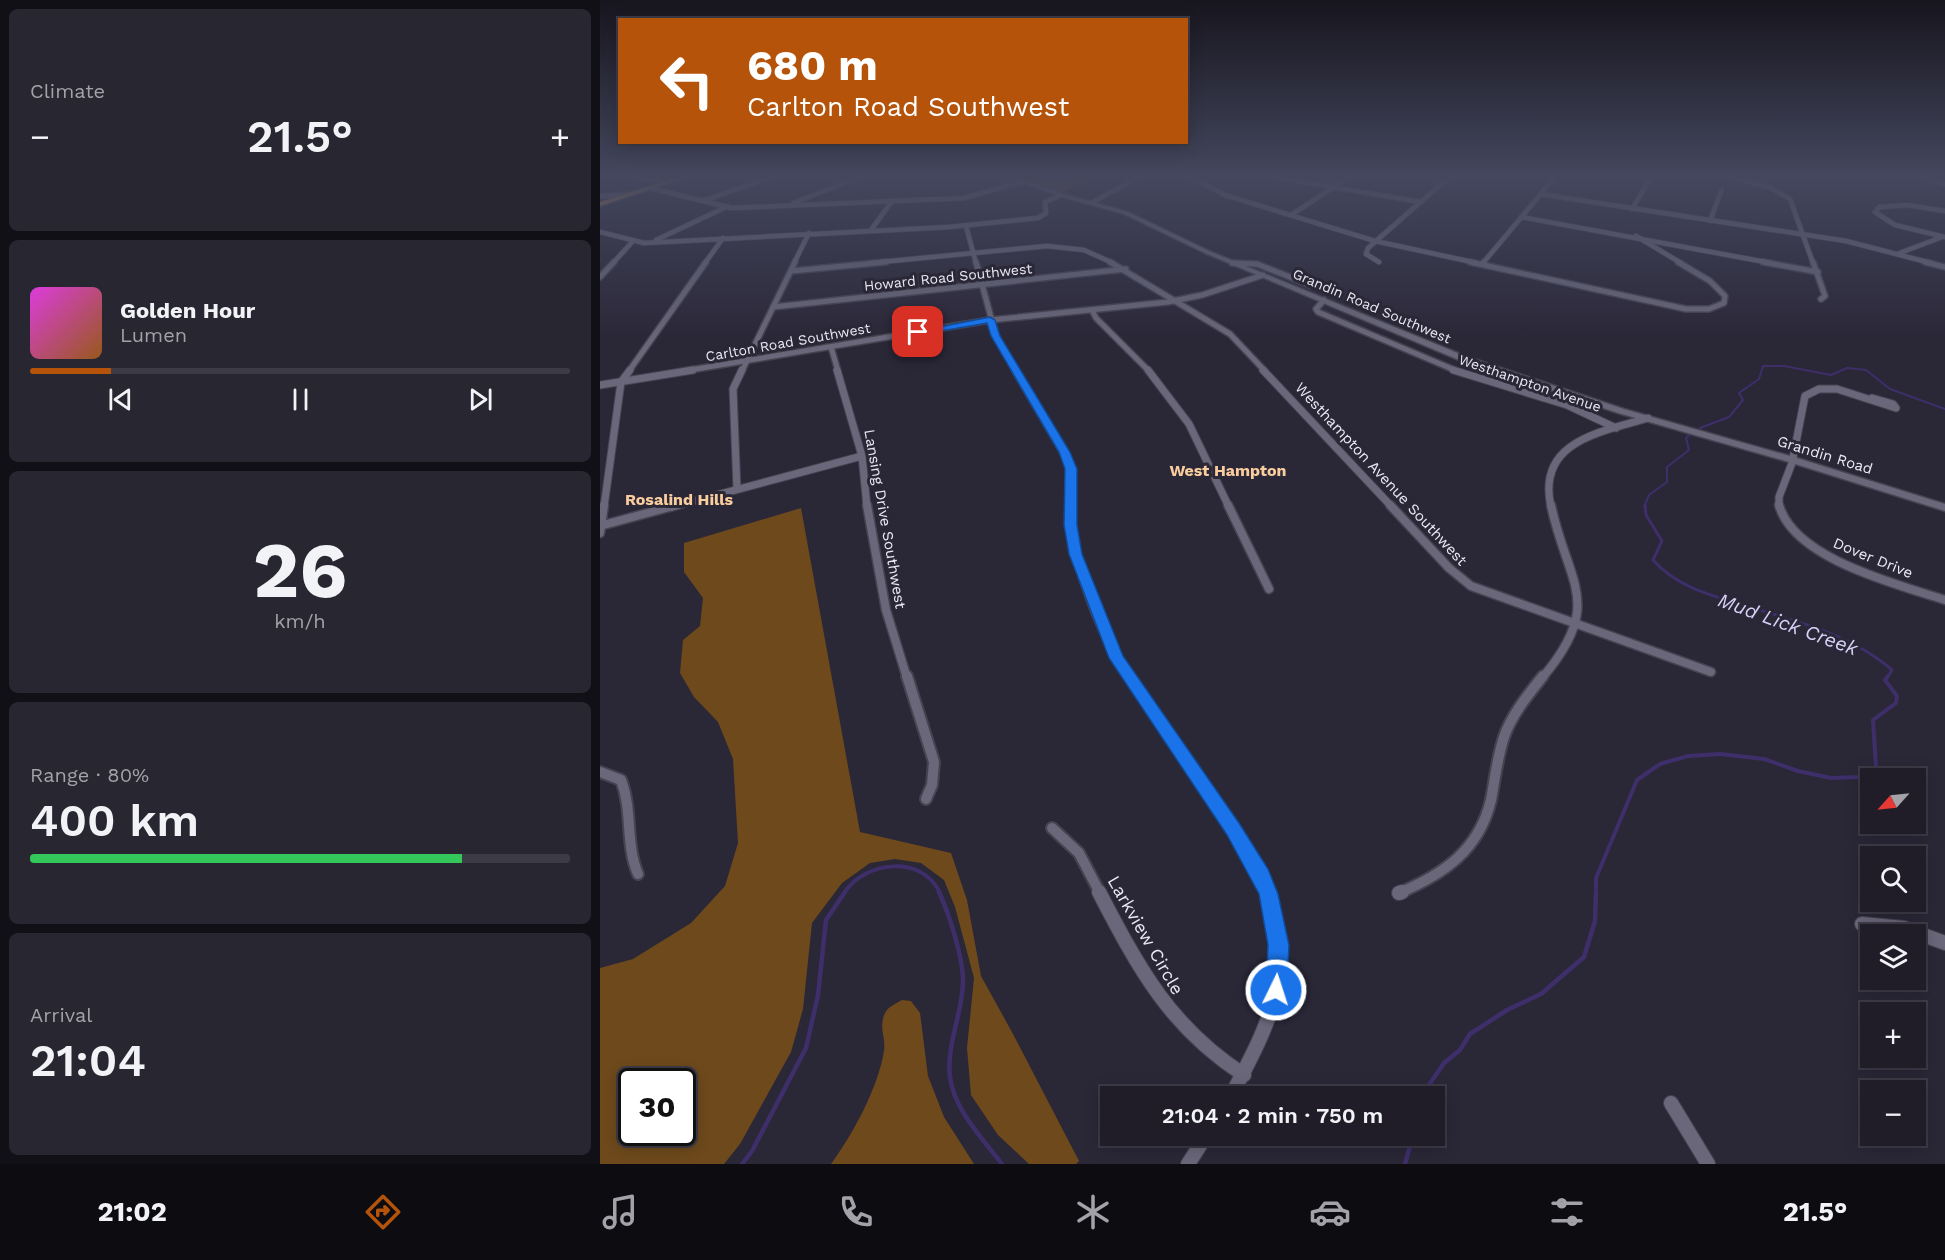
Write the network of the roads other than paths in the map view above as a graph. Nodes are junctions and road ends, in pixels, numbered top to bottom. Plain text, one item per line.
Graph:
1 (672, 231) edge
2 (844, 231) edge
3 (967, 231) edge
4 (1165, 231) edge
5 (1344, 231) edge
6 (1387, 231) edge
7 (1509, 231) edge
8 (1608, 231) edge
9 (1779, 231) edge
10 (1803, 231) edge
11 (1921, 231) edge
12 (600, 232) edge
13 (809, 233) junction
14 (1804, 235) junction
15 (1636, 236) junction
16 (1945, 237) edge
17 (723, 238) junction
18 (1376, 241) junction
19 (633, 242) junction
20 (653, 242) junction
21 (973, 253) junction
22 (1897, 254) junction
23 (1379, 262) dead end
24 (1232, 263) junction
25 (1482, 264) junction
26 (1945, 267) edge
27 (1126, 269) junction
28 (791, 271) junction
29 (1818, 272) junction
30 (1263, 275) junction
31 (600, 278) edge
32 (981, 285) junction
33 (1310, 285) dead end
34 (1821, 299) dead end
35 (1324, 300) junction
36 (1178, 301) junction
37 (773, 307) junction
38 (1092, 310) junction
39 (990, 320) junction
40 (831, 347) junction
41 (746, 362) junction
42 (621, 382) junction
43 (600, 385) edge
44 (1872, 398) dead end
45 (1648, 418) junction
46 (1616, 428) junction
47 (1695, 432) joint
48 (862, 456) junction
49 (1793, 460) junction
50 (737, 489) junction
51 (1945, 508) edge
52 (600, 528) edge
53 (1269, 589) dead end
54 (1945, 600) edge
55 (1575, 624) junction
56 (1711, 672) dead end
57 (600, 772) edge
58 (926, 799) dead end
59 (1052, 828) dead end
60 (638, 874) dead end
61 (1399, 893) dead end
62 (1926, 936) edge
63 (1945, 943) edge
64 (1244, 1075) junction
65 (1238, 1086) edge
66 (1671, 1103) dead end
67 (1200, 1146) edge
68 (1188, 1164) edge
69 (1708, 1164) edge

1 - 20 street
2 - 13 street
3 - 21 street
4 - 24 street, Grandin Road Southwest
5 - 18 street
6 - 18 street
7 - 25 street
8 - 15 street
9 - 14 street
10 - 14 street
11 - 16 street
12 - 19 street
13 - 17 street
13 - 28 street
14 - 22 street
14 - 29 street
15 - 25 street
15 - 29 street
16 - 22 street
17 - 20 street
17 - 42 street
18 - 23 street
18 - 25 street
19 - 20 street
19 - 31 street
21 - 27 street, Westhampton Avenue Southwest
21 - 28 street, Westhampton Avenue Southwest
21 - 32 street
22 - 26 street
24 - 30 street, Grandin Road Southwest
24 - 33 street
27 - 32 street, Howard Road Southwest
27 - 36 street, Westhampton Avenue Southwest
28 - 37 street
29 - 34 street
30 - 35 street, Grandin Road Southwest
30 - 36 street, Carlton Road Southwest
32 - 37 street, Howard Road Southwest
32 - 39 street
35 - 45 street, Grandin Road Southwest
35 - 46 street, Westhampton Avenue
36 - 38 street, Carlton Road Southwest
36 - 55 street, Westhampton Avenue Southwest
37 - 41 street
38 - 39 street, Carlton Road Southwest
38 - 53 street
39 - 40 street, Carlton Road Southwest
39 - 64 street
40 - 41 street, Carlton Road Southwest
40 - 48 street, Lansing Drive Southwest
41 - 42 street, Carlton Road Southwest
41 - 50 street
42 - 43 street, Carlton Road Southwest
42 - 52 street
44 - 49 street, Dover Drive
45 - 46 street
45 - 47 street, Grandin Road Southwest
46 - 55 street
47 - 49 street, Grandin Road
48 - 50 street
48 - 58 street, Lansing Drive Southwest
49 - 51 street, Grandin Road
49 - 54 street, Dover Drive
50 - 52 street
55 - 56 street, Westhampton Avenue Southwest
55 - 61 street
57 - 60 street
59 - 64 street, Larkview Circle
62 - 63 street
64 - 65 street
66 - 69 street
67 - 68 street

